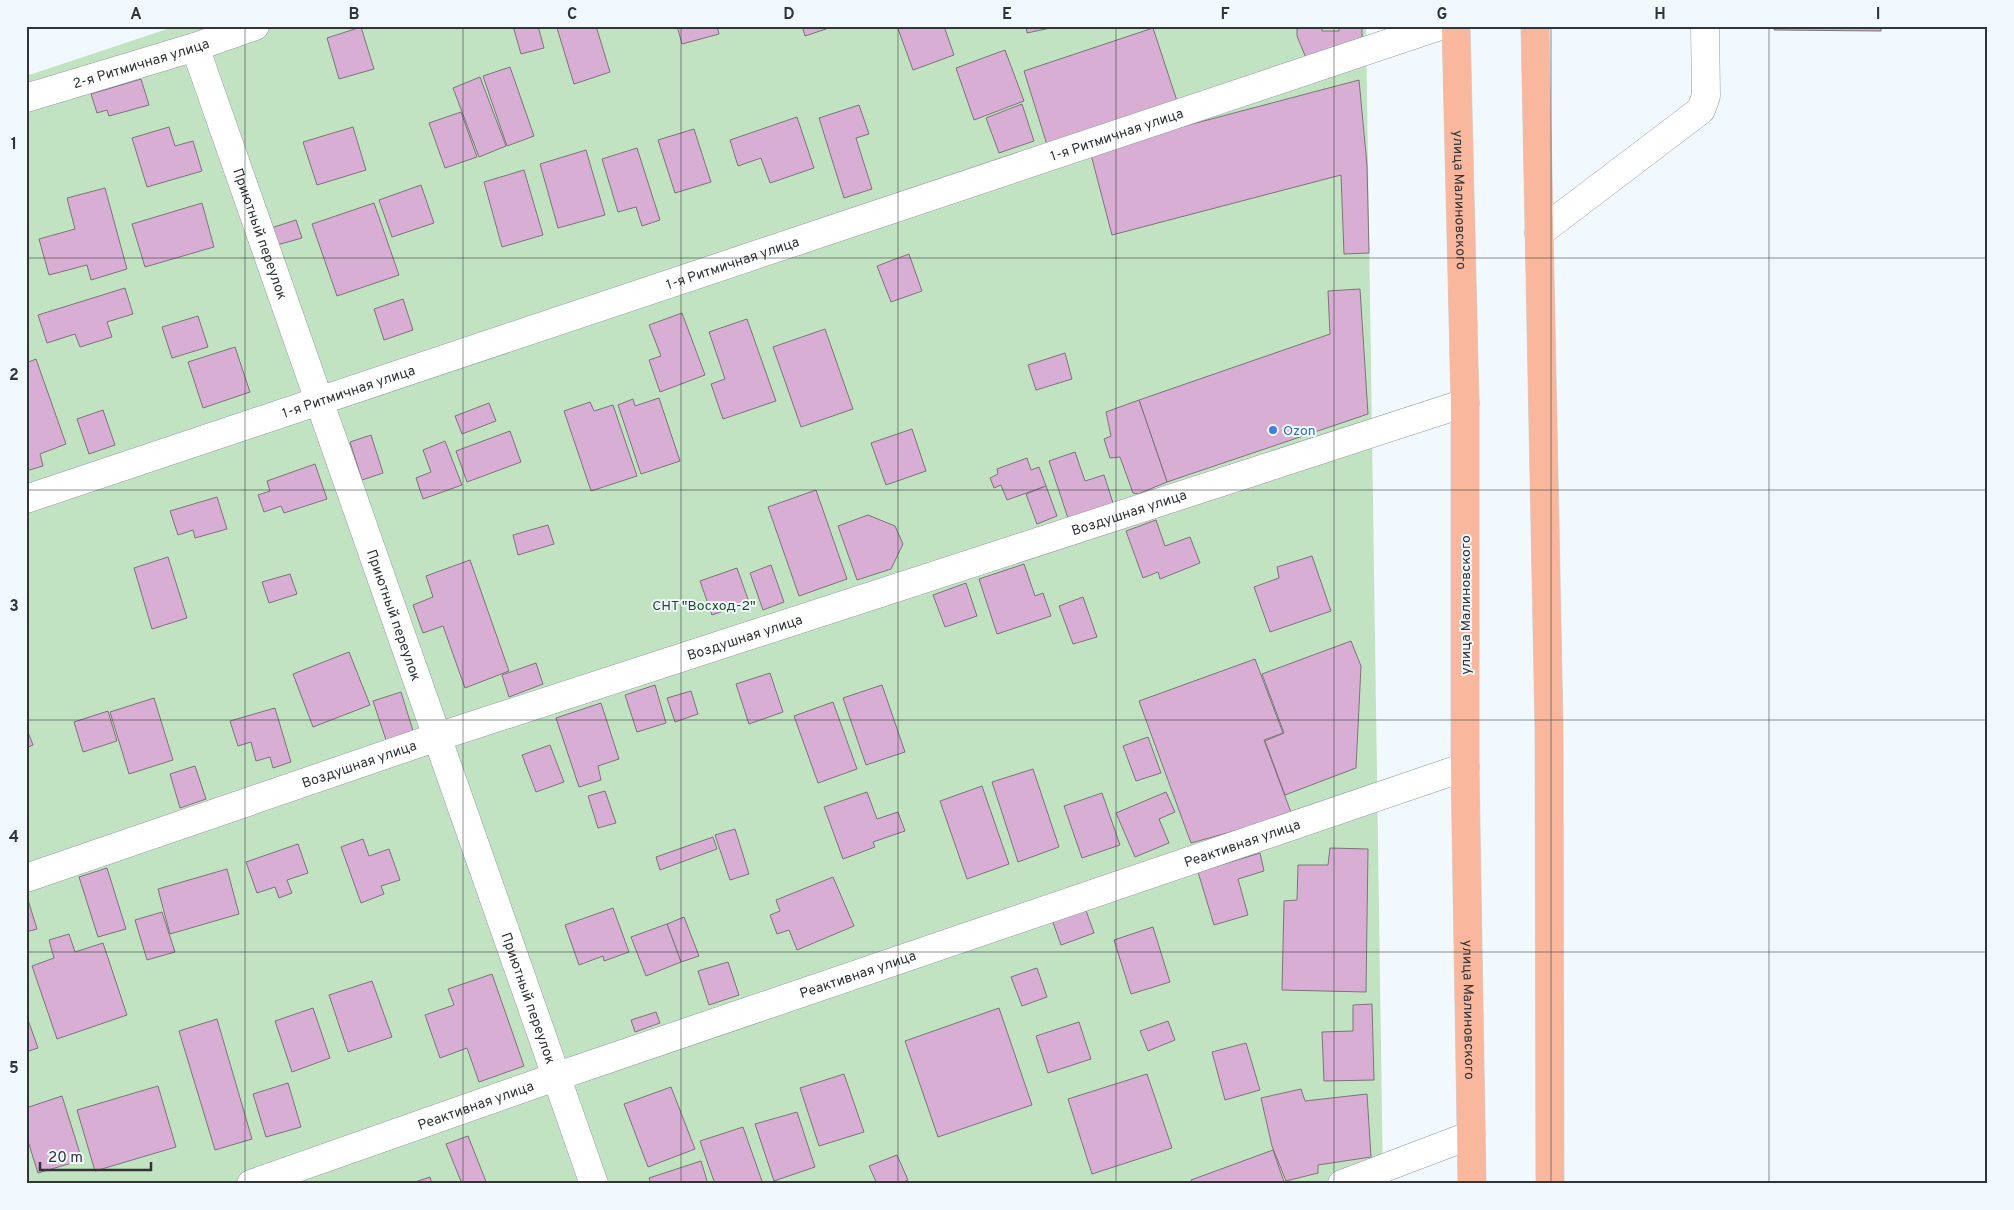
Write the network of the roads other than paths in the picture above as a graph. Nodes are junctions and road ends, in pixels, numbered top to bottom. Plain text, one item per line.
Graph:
1 (255, 26) edge
2 (1440, 26) edge
3 (1456, 26) edge
4 (1535, 26) edge
5 (1705, 26) edge
6 (195, 48) junction
7 (26, 98) edge
8 (1539, 233) junction
9 (319, 402) junction
10 (1464, 403) junction
11 (26, 498) edge
12 (437, 737) junction
13 (1465, 767) junction
14 (26, 878) edge
15 (558, 1076) junction
16 (1471, 1135) junction
17 (251, 1184) edge
18 (594, 1184) edge
19 (1342, 1184) edge
20 (1472, 1184) edge
21 (1550, 1184) edge

1 - 6 street, 2-я Ритмичная улица
2 - 9 street, 1-я Ритмичная улица
3 - 10 highway, улица Малиновского
4 - 8 highway
5 - 8 street
6 - 7 street, 2-я Ритмичная улица
6 - 9 street, Приютный переулок
8 - 21 highway
9 - 11 street, 1-я Ритмичная улица
9 - 12 street, Приютный переулок
10 - 12 street, Воздушная улица
10 - 13 highway, улица Малиновского
12 - 14 street, Воздушная улица
12 - 15 street, Приютный переулок
13 - 15 street, Реактивная улица
13 - 16 highway, улица Малиновского
15 - 17 street, Реактивная улица
15 - 18 street, Приютный переулок
16 - 19 street
16 - 20 highway, улица Малиновского

